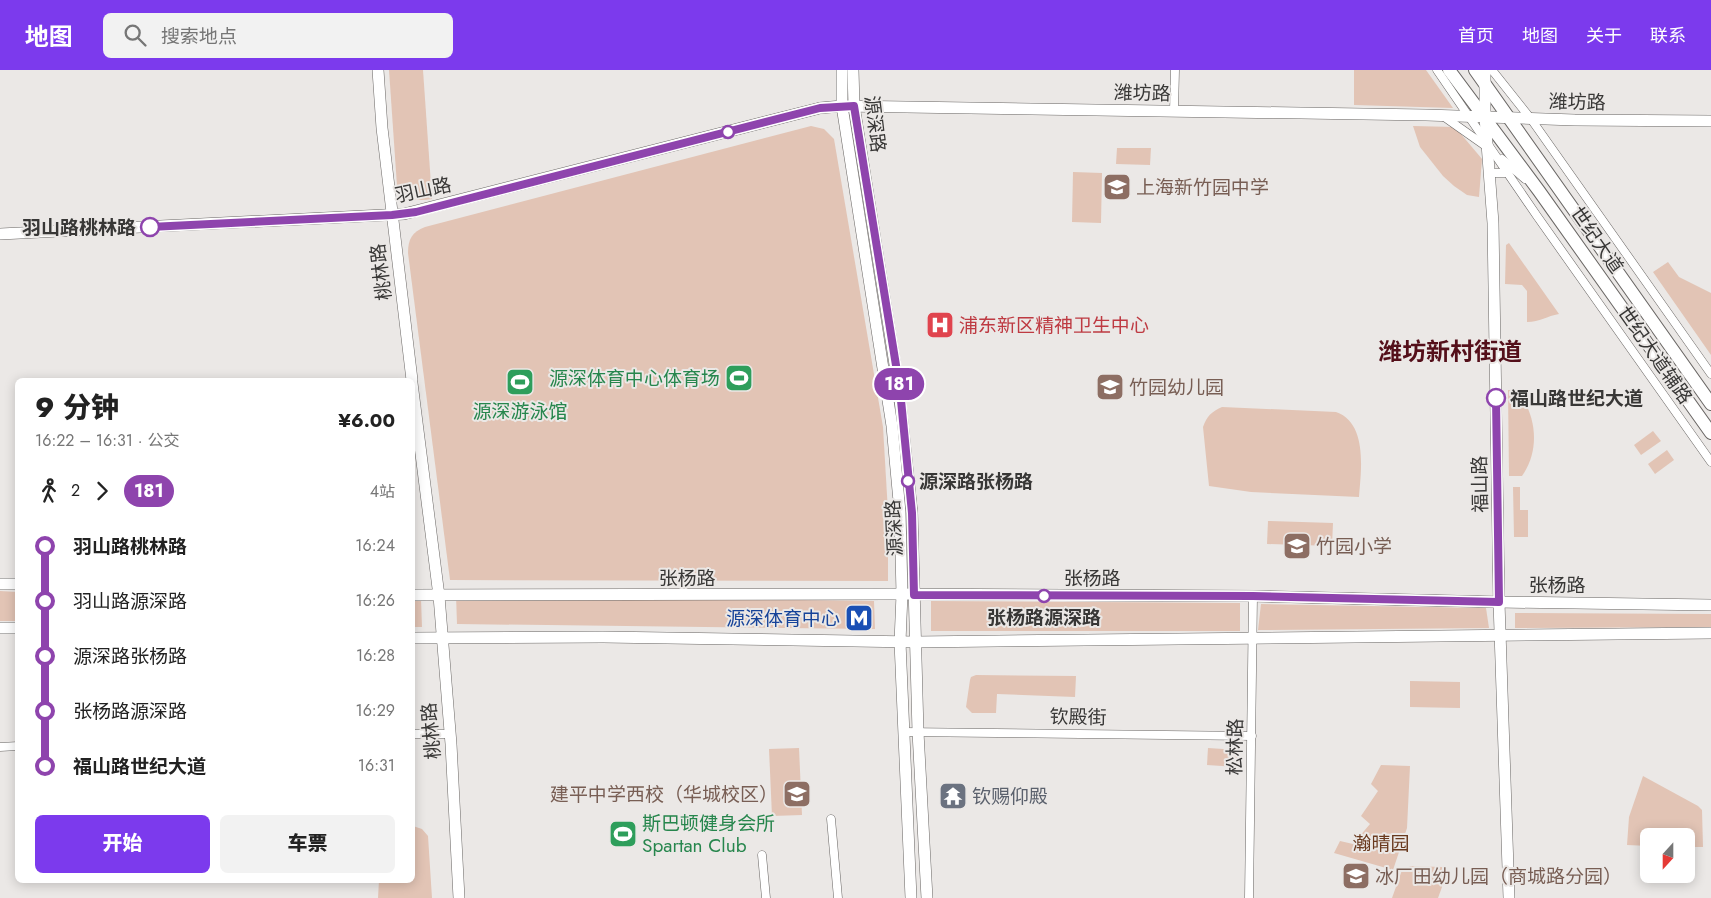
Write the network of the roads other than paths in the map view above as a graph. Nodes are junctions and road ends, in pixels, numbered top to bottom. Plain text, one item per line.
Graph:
1 (378, 70) edge
2 (842, 70) edge
3 (853, 70) edge
4 (1175, 70) edge
5 (1437, 70) edge
6 (1450, 70) edge
7 (1475, 70) edge
8 (1485, 70) edge
9 (1492, 70) edge
10 (1485, 84) junction
11 (848, 106) junction
12 (1174, 111) junction
13 (1442, 115) junction
14 (1470, 116) junction
15 (1485, 117) junction
16 (1508, 118) junction
17 (1531, 119) junction
18 (1711, 121) edge
19 (1489, 148) junction
20 (1490, 173) junction
21 (1508, 173) junction
22 (1539, 191) junction
23 (392, 215) junction
24 (0, 234) edge
25 (1711, 374) edge
26 (412, 378) edge
27 (1711, 404) edge
28 (415, 405) edge
29 (1711, 433) edge
30 (1711, 462) edge
31 (0, 584) edge
32 (15, 584) edge
33 (902, 594) junction
34 (415, 595) edge
35 (914, 595) junction
36 (439, 596) junction
37 (1253, 596) junction
38 (1499, 602) junction
39 (1711, 605) edge
40 (0, 628) edge
41 (15, 628) edge
42 (1711, 633) edge
43 (1501, 635) junction
44 (415, 638) edge
45 (1252, 638) junction
46 (442, 639) junction
47 (900, 642) junction
48 (915, 642) junction
49 (903, 732) junction
50 (918, 732) junction
51 (415, 734) edge
52 (450, 734) junction
53 (1252, 736) junction
54 (15, 746) edge
55 (0, 747) edge
56 (831, 819) dead end
57 (762, 855) dead end
58 (459, 898) edge
59 (766, 898) edge
60 (838, 898) edge
61 (911, 898) edge
62 (927, 898) edge
63 (1249, 898) edge
64 (1509, 898) edge

1 - 23 main road, 桃林路
2 - 11 main road, 源深路
3 - 11 main road, 源深路
4 - 12 street
5 - 14 street, 世纪大道辅路
6 - 15 main road, 世纪大道
7 - 10 main road, 世纪大道
8 - 10 main road, 福山路
9 - 17 street, 世纪大道辅路
10 - 15 main road, 福山路
10 - 16 main road, 世纪大道
11 - 12 main road, 潍坊路
11 - 23 main road, 羽山路
11 - 33 main road, 源深路
11 - 35 main road, 源深路
12 - 13 main road, 潍坊路
13 - 14 main road, 潍坊路
13 - 19 street
14 - 15 main road, 潍坊路
14 - 19 street, 世纪大道辅路
15 - 16 main road, 潍坊路
15 - 19 main road, 福山路
15 - 22 main road, 世纪大道
16 - 17 main road, 潍坊路
16 - 27 main road, 世纪大道
17 - 18 main road, 潍坊路
17 - 25 street, 世纪大道辅路
19 - 20 main road, 福山路
19 - 21 street, 世纪大道辅路
19 - 22 street
20 - 21 street
20 - 38 main road, 福山路
21 - 30 street, 世纪大道辅路
22 - 29 main road, 世纪大道
23 - 24 main road, 羽山路
23 - 26 main road, 桃林路
28 - 36 main road, 桃林路
31 - 32 main road
33 - 35 main road, 张杨路
33 - 36 main road, 张杨路
33 - 47 main road, 源深路
34 - 36 main road, 张杨路
35 - 37 main road, 张杨路
35 - 48 main road, 源深路
36 - 46 main road, 桃林路
37 - 38 main road, 张杨路
37 - 45 street, 松林路
38 - 39 main road, 张杨路
38 - 43 main road, 福山路
40 - 41 main road
42 - 43 main road
43 - 45 main road
43 - 64 main road, 福山路
44 - 46 main road
45 - 48 main road
45 - 53 street, 松林路
46 - 47 main road
46 - 52 main road, 桃林路
47 - 48 main road
47 - 49 main road, 源深路
48 - 50 main road, 源深路
49 - 50 street, 钦殿街
49 - 61 main road, 源深路
50 - 53 street, 钦殿街
50 - 62 main road, 源深路
51 - 52 street
52 - 58 main road, 桃林路
53 - 63 street, 松林路
54 - 55 street
56 - 60 street
57 - 59 street

